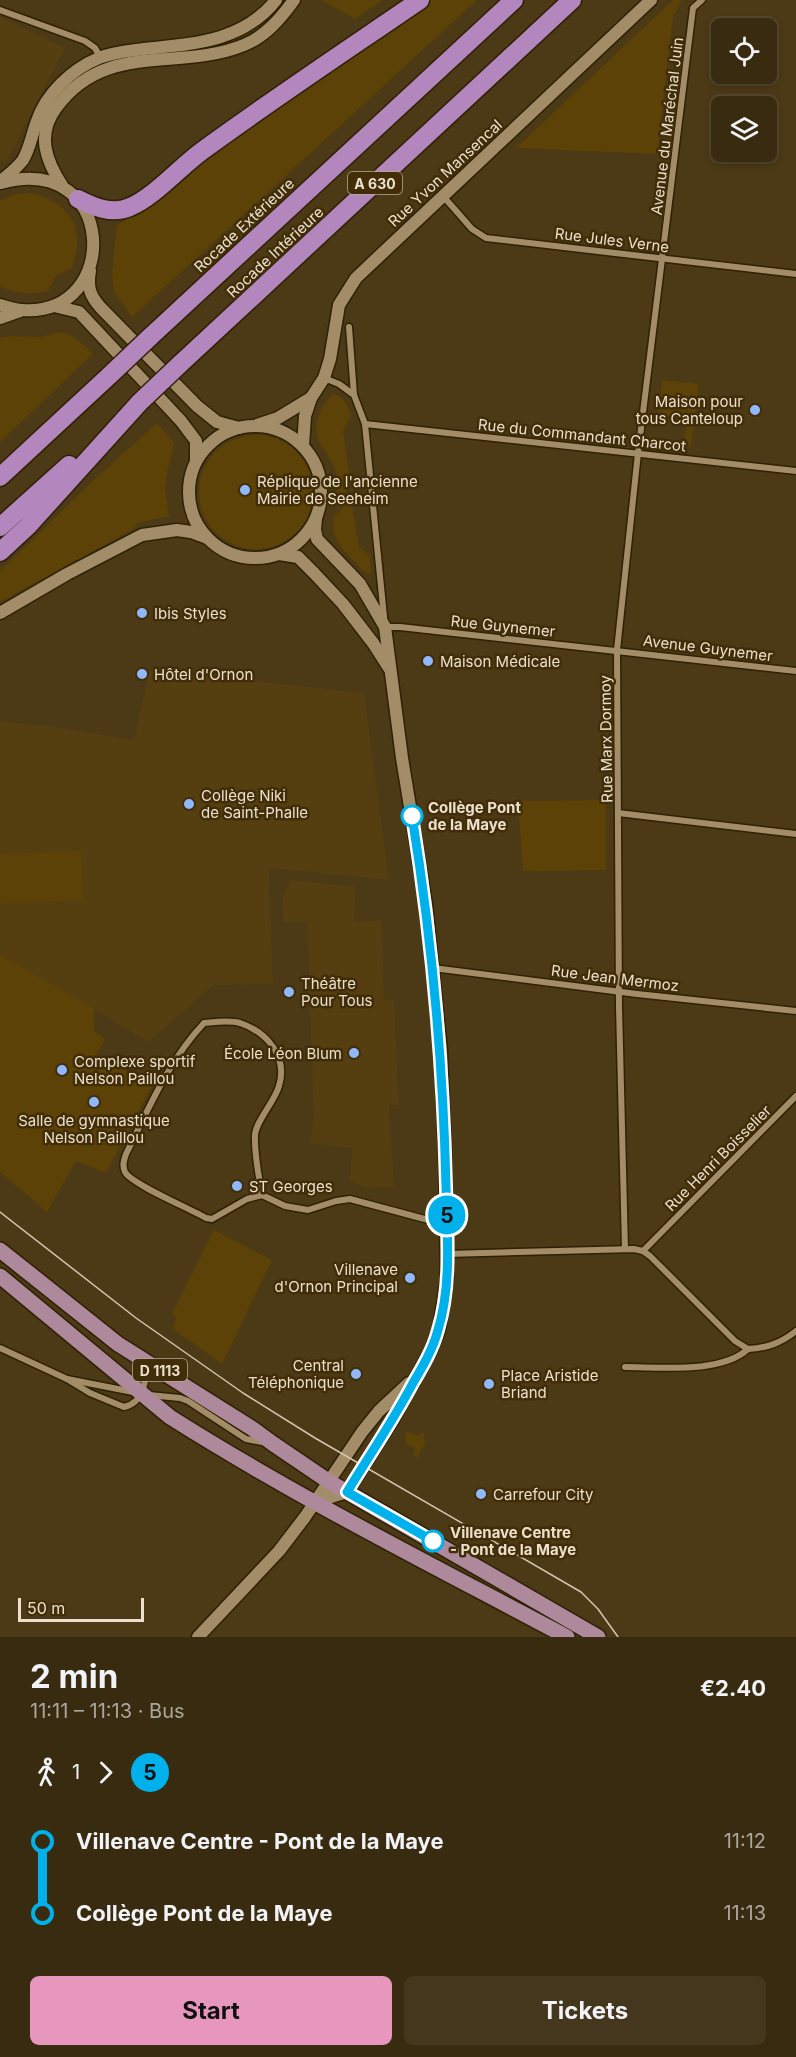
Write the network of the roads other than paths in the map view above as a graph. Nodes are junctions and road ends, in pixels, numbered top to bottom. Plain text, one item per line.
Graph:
1 (276, 0) edge
2 (294, 0) edge
3 (420, 0) edge
4 (514, 0) edge
5 (572, 0) edge
6 (651, 0) edge
7 (702, 0) edge
8 (0, 10) edge
9 (100, 57) junction
10 (0, 183) edge
11 (63, 187) junction
12 (443, 196) junction
13 (78, 199) junction
14 (663, 258) junction
15 (91, 266) junction
16 (796, 274) edge
17 (0, 305) edge
18 (54, 306) junction
19 (20, 310) junction
20 (0, 318) edge
21 (349, 327) dead end
22 (324, 378) junction
23 (354, 395) junction
24 (311, 398) junction
25 (140, 402) junction
26 (364, 424) junction
27 (256, 426) junction
28 (239, 428) junction
29 (303, 446) junction
30 (638, 453) junction
31 (196, 463) junction
32 (796, 471) edge
33 (0, 477) edge
34 (316, 518) junction
35 (0, 527) edge
36 (207, 538) junction
37 (0, 552) edge
38 (279, 554) junction
39 (0, 613) edge
40 (385, 627) junction
41 (617, 650) junction
42 (390, 671) junction
43 (796, 671) edge
44 (618, 813) junction
45 (796, 834) edge
46 (432, 968) junction
47 (619, 991) junction
48 (796, 1011) edge
49 (796, 1096) edge
50 (262, 1195) junction
51 (447, 1225) junction
52 (625, 1249) junction
53 (0, 1250) edge
54 (643, 1251) junction
55 (447, 1254) junction
56 (0, 1276) edge
57 (796, 1331) edge
58 (0, 1348) edge
59 (748, 1349) junction
60 (143, 1360) junction
61 (625, 1367) dead end
62 (417, 1376) junction
63 (67, 1379) junction
64 (142, 1394) junction
65 (272, 1443) junction
66 (328, 1481) junction
67 (347, 1492) junction
68 (315, 1502) junction
69 (198, 1637) edge
70 (567, 1637) edge
71 (598, 1637) edge

1 - 9 street
2 - 11 street
3 - 13 highway
4 - 33 highway, Rocade Extérieure / A 630, bridge
5 - 25 highway, Rocade Intérieure / A 630, bridge
6 - 12 street, Rue Yvon Mansencal
7 - 14 street, Avenue du Maréchal Juin
8 - 9 street
9 - 10 street
10 - 11 street
11 - 13 street
12 - 14 street, Rue Jules Verne
12 - 22 street, Rue Yvon Mansencal
13 - 15 street
14 - 16 street, Rue Jules Verne
14 - 30 street, Rue Marx Dormoy
15 - 18 street
15 - 28 street
17 - 19 street
18 - 19 street
18 - 31 street
19 - 20 street
21 - 23 street
22 - 23 street
22 - 24 street, Rue Yvon Mansencal
23 - 26 street
24 - 27 street, Rue Yvon Mansencal
24 - 29 street, Rue Yvon Mansencal
25 - 35 highway, Rocade Intérieure / A 630
25 - 37 highway
26 - 30 street, Rue du Commandant Charcot
26 - 40 street
27 - 28 street
27 - 29 street
28 - 31 street
29 - 34 street
30 - 32 street, Rue du Commandant Charcot
30 - 41 street, Rue Marx Dormoy
31 - 36 street
34 - 38 street
34 - 40 street
36 - 38 street
36 - 39 street
38 - 42 street
40 - 41 street, Rue Guynemer
40 - 42 street
41 - 43 street, Avenue Guynemer
41 - 44 street, Rue Marx Dormoy
42 - 46 street
44 - 45 street
44 - 47 street, Rue Marx Dormoy
46 - 47 street, Rue Jean Mermoz
46 - 51 street
47 - 48 street, Rue Jean Mermoz
47 - 52 street, Rue Marx Dormoy
49 - 54 street, Rue Henri Boisselier
50 - 50 street
50 - 51 street
51 - 55 street
52 - 54 street
52 - 55 street
53 - 60 main road, D 1113
54 - 59 street
55 - 62 street
56 - 64 main road, D 1113
57 - 59 street
58 - 63 street
59 - 61 street
60 - 64 street
60 - 65 main road, D 1113
62 - 66 street
62 - 67 street
63 - 64 street
63 - 64 street
64 - 65 street
64 - 68 main road, D 1113
65 - 66 main road, D 1113
66 - 67 main road, D 1113
66 - 68 street
67 - 68 street
67 - 71 main road, D 1113
68 - 69 street
68 - 70 main road, D 1113

